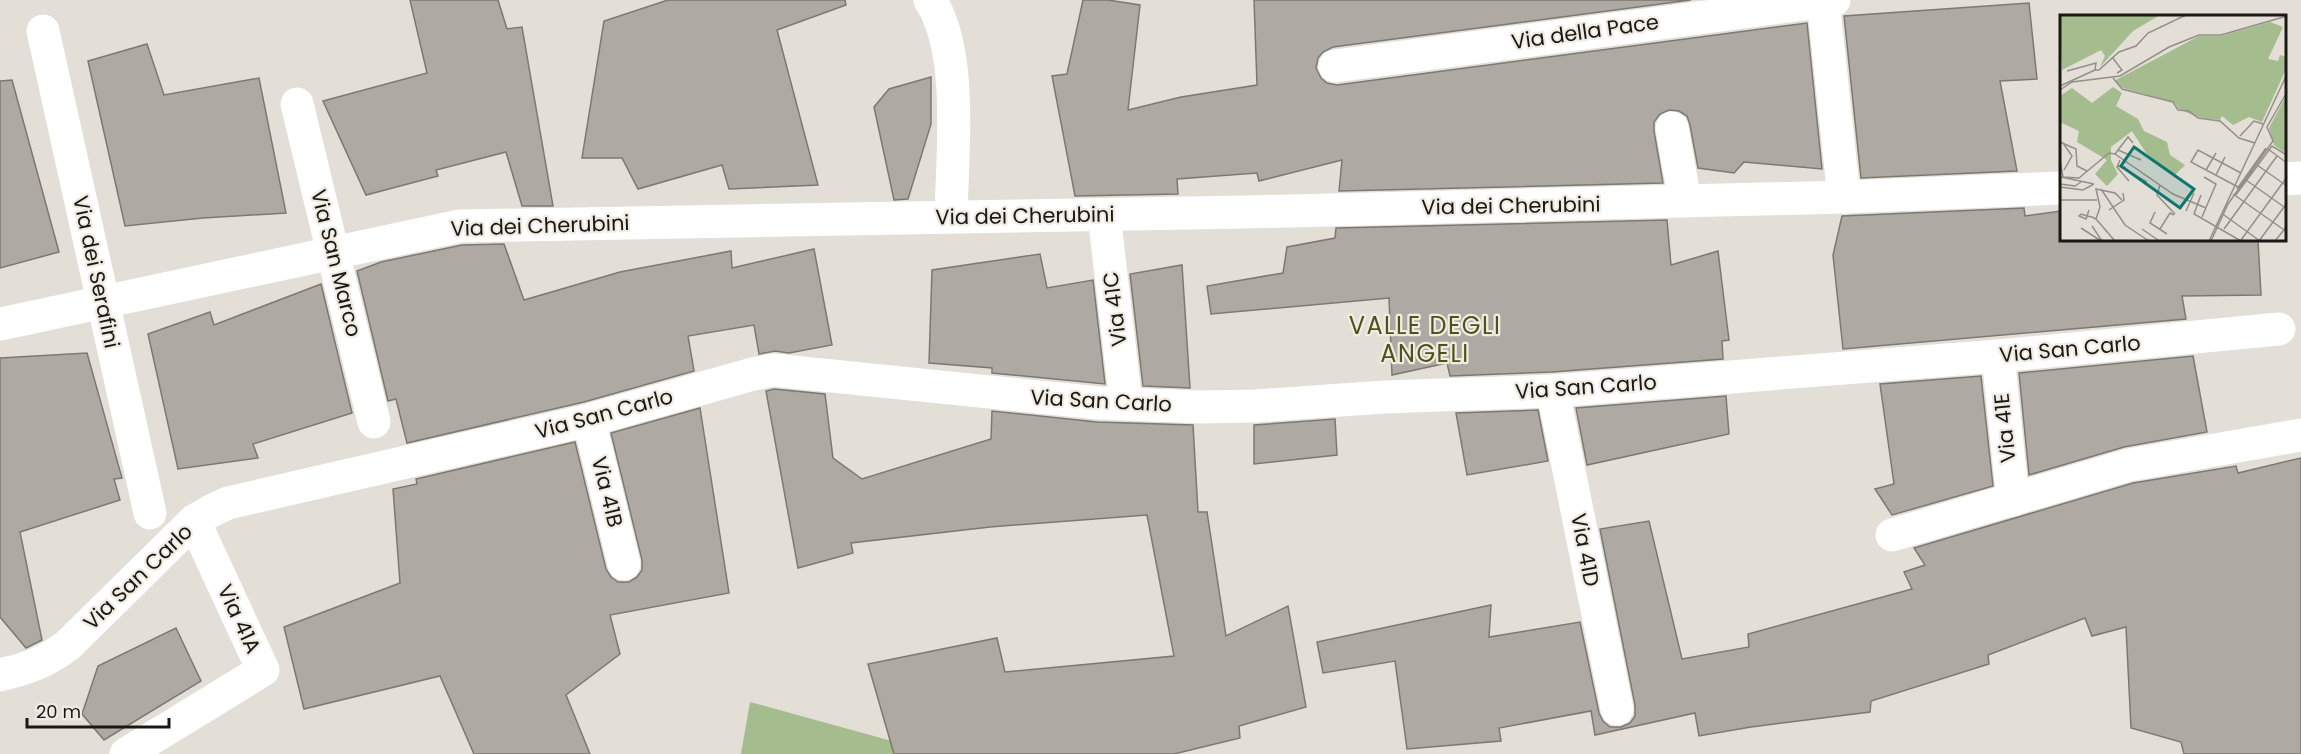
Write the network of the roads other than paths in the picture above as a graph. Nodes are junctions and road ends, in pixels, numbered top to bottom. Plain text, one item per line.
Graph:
1 (930, 0) edge
2 (1823, 0) edge
3 (1834, 0) edge
4 (43, 31) dead end
5 (1335, 66) dead end
6 (297, 104) dead end
7 (1672, 128) dead end
8 (2301, 178) edge
9 (2286, 179) edge
10 (2060, 188) edge
11 (1845, 197) junction
12 (1685, 201) junction
13 (1104, 215) junction
14 (951, 217) junction
15 (333, 252) junction
16 (103, 302) junction
17 (0, 324) edge
18 (2278, 329) dead end
19 (1998, 356) junction
20 (1553, 391) junction
21 (1126, 404) junction
22 (589, 420) junction
23 (374, 423) dead end
24 (2301, 435) edge
25 (2013, 500) junction
26 (150, 513) dead end
27 (194, 521) junction
28 (1892, 535) dead end
29 (624, 564) dead end
30 (0, 675) edge
31 (1617, 709) dead end
32 (126, 754) edge

1 - 14 street
2 - 3 street, Via della Pace
2 - 5 street, Via della Pace
2 - 11 street
4 - 16 street, Via dei Serafini
6 - 15 street, Via San Marco
7 - 12 street
8 - 9 street
10 - 11 street, Via dei Cherubini
11 - 12 street, Via dei Cherubini
12 - 13 street, Via dei Cherubini
13 - 14 street, Via dei Cherubini
13 - 21 street, Via 41C
14 - 15 street, Via dei Cherubini
15 - 16 street, Via dei Cherubini
15 - 23 street, Via San Marco
16 - 17 street, Via dei Cherubini
16 - 26 street, Via dei Serafini
18 - 19 street, Via San Carlo
19 - 20 street, Via San Carlo
19 - 25 street, Via 41E
20 - 21 street, Via San Carlo
20 - 31 street, Via 41D
21 - 22 street, Via San Carlo
22 - 27 street, Via San Carlo
22 - 29 street, Via 41B
24 - 25 street
25 - 28 street
27 - 30 street, Via San Carlo
27 - 32 street, Via 41A

